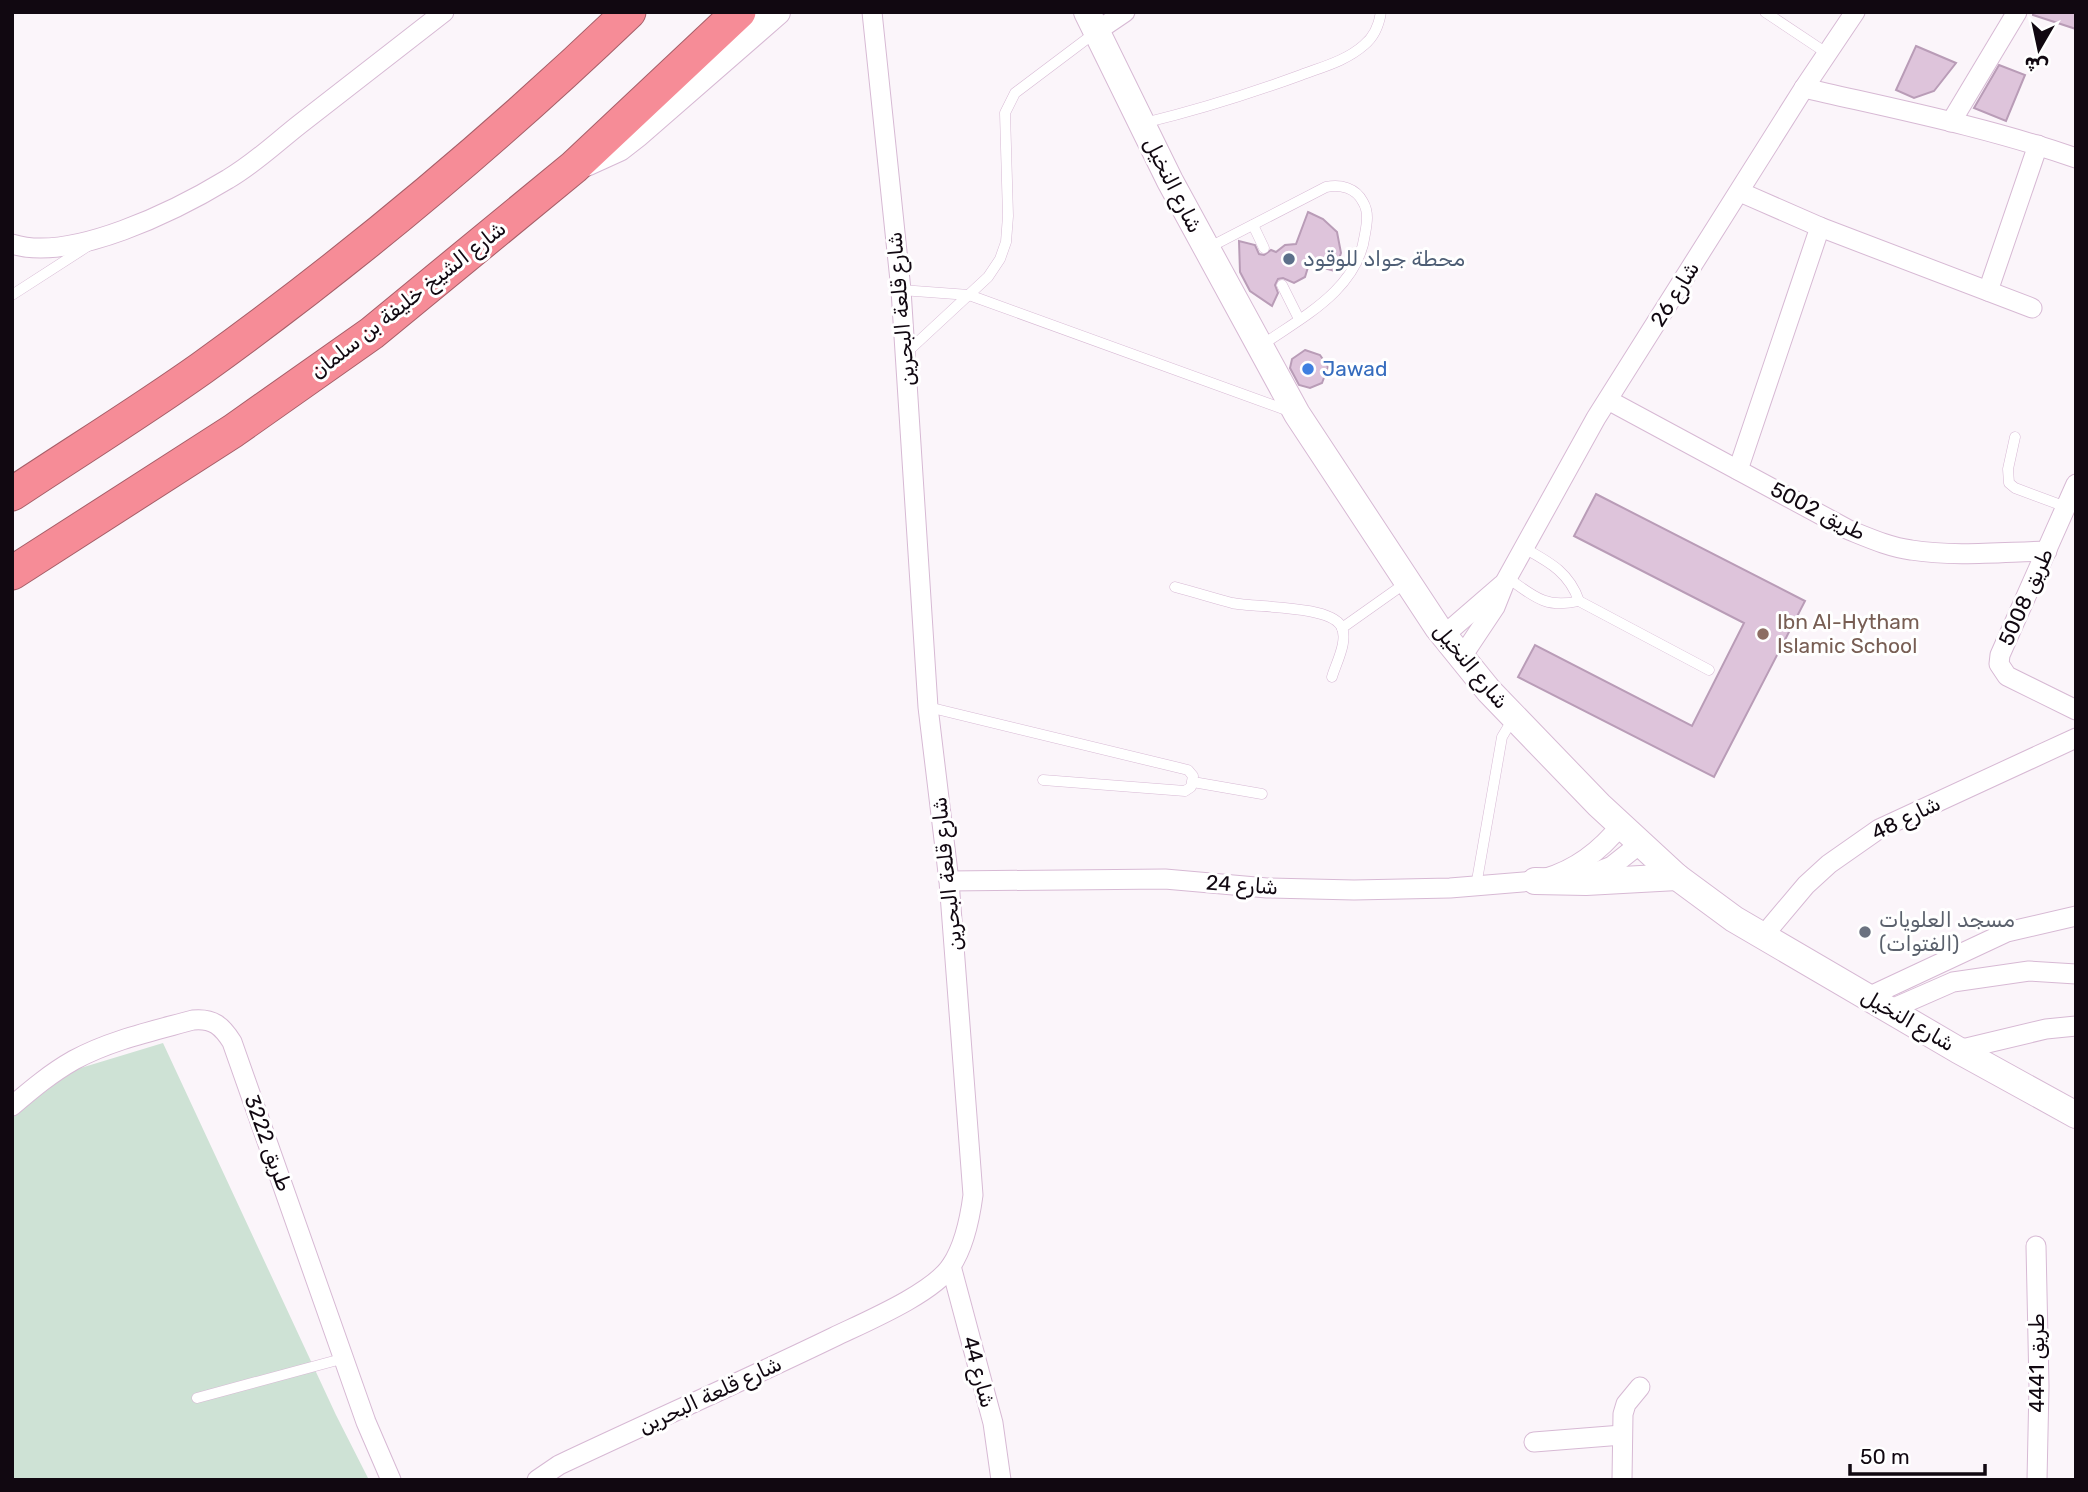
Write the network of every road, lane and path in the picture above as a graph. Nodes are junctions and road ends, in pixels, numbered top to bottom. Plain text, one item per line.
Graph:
1 (444, 12) edge
2 (613, 12) edge
3 (629, 12) edge
4 (739, 12) edge
5 (776, 12) edge
6 (872, 12) edge
7 (1125, 12) edge
8 (1381, 12) edge
9 (1765, 12) edge
10 (1855, 12) edge
11 (2017, 12) edge
12 (1092, 22) edge
13 (1829, 54) junction
14 (554, 84) junction
15 (1804, 89) junction
16 (1951, 122) junction
17 (1142, 124) junction
18 (2038, 145) junction
19 (2076, 158) edge
20 (574, 167) junction
21 (1740, 192) junction
22 (1253, 225) junction
23 (1820, 227) junction
24 (101, 238) junction
25 (12, 244) edge
26 (1264, 248) dead end
27 (1207, 249) junction
28 (1282, 285) dead end
29 (901, 290) junction
30 (1988, 291) junction
31 (12, 295) edge
32 (969, 295) junction
33 (2032, 308) dead end
34 (1299, 319) junction
35 (1259, 347) junction
36 (905, 354) junction
37 (1608, 400) junction
38 (1297, 414) junction
39 (2015, 437) dead end
40 (1738, 470) junction
41 (2076, 484) edge
42 (12, 494) edge
43 (2066, 507) junction
44 (1524, 548) junction
45 (2047, 551) junction
46 (12, 573) edge
47 (1506, 580) junction
48 (1408, 581) junction
49 (1175, 587) dead end
50 (1579, 601) junction
51 (1342, 628) junction
52 (1443, 636) junction
53 (1461, 658) junction
54 (1709, 670) dead end
55 (1332, 677) dead end
56 (928, 707) junction
57 (2076, 710) edge
58 (1517, 721) junction
59 (2076, 738) edge
60 (1043, 780) dead end
61 (1193, 782) junction
62 (1262, 794) dead end
63 (1621, 825) junction
64 (1640, 843) junction
65 (1677, 877) junction
66 (950, 881) junction
67 (1535, 881) junction
68 (1476, 886) junction
69 (2076, 916) edge
70 (1763, 936) junction
71 (2076, 974) edge
72 (1879, 1003) junction
73 (2076, 1026) edge
74 (1958, 1050) junction
75 (12, 1106) edge
76 (2076, 1115) edge
77 (2036, 1246) dead end
78 (951, 1266) junction
79 (345, 1358) junction
80 (1640, 1388) dead end
81 (197, 1398) dead end
82 (1622, 1435) junction
83 (1534, 1442) dead end
84 (391, 1480) edge
85 (537, 1480) edge
86 (1001, 1480) edge
87 (1622, 1480) edge
88 (2037, 1480) edge

1 - 24 street
2 - 14 highway
3 - 14 highway
4 - 20 highway, شارع الشيخ خليفة بن سلمان
5 - 20 street
6 - 29 street, شارع قلعة البحرين
7 - 12 street
8 - 17 lane
9 - 13 lane
10 - 13 street, شارع 26
11 - 16 street
12 - 17 street, شارع النخيل
12 - 32 lane
13 - 15 street, شارع 26
14 - 42 highway
15 - 16 street
15 - 21 street, شارع 26
16 - 18 street
17 - 27 street, شارع النخيل
18 - 19 street
18 - 30 street
20 - 46 highway, شارع الشيخ خليفة بن سلمان
21 - 23 street
21 - 37 street, شارع 26
22 - 26 lane
22 - 27 lane
22 - 34 lane
23 - 30 street
23 - 40 street
24 - 25 street
24 - 31 lane
27 - 35 street, شارع النخيل
28 - 34 lane
29 - 32 lane
29 - 36 street, شارع قلعة البحرين
30 - 33 street
32 - 36 lane
32 - 38 lane
34 - 35 lane
35 - 38 street, شارع النخيل
36 - 56 street, شارع قلعة البحرين
37 - 40 street, طريق 5002
37 - 44 street, شارع 26
38 - 48 street, شارع النخيل
39 - 43 lane
40 - 45 street, طريق 5002
41 - 43 street, طريق 5008
43 - 45 street, طريق 5008
44 - 47 street, شارع 26
44 - 50 lane
45 - 57 street, طريق 5008
47 - 50 lane
47 - 52 street, شارع 26
47 - 53 street, شارع 26
48 - 51 lane
48 - 52 street, شارع النخيل
49 - 51 lane
50 - 54 lane
51 - 55 lane
52 - 53 street, شارع النخيل
53 - 58 street, شارع النخيل
56 - 61 lane
56 - 66 street, شارع قلعة البحرين
58 - 63 street, شارع النخيل
58 - 68 lane
59 - 70 street, شارع 48
60 - 61 lane
61 - 62 lane
63 - 64 street, شارع النخيل
63 - 67 street, شارع 24
64 - 65 street, شارع النخيل
64 - 67 street, شارع 24
65 - 67 street
65 - 70 street, شارع النخيل
66 - 68 street, شارع 24
66 - 78 street, شارع قلعة البحرين
67 - 68 street, شارع 24
69 - 72 street
70 - 72 street, شارع النخيل
71 - 72 street
72 - 74 street, شارع النخيل
73 - 74 street
74 - 76 street, شارع النخيل
75 - 79 street, طريق 3222
77 - 88 street, طريق 4441
78 - 85 street, شارع قلعة البحرين
78 - 86 street, شارع 44
79 - 81 lane
79 - 84 street, طريق 3222
80 - 82 street
82 - 83 street
82 - 87 street

